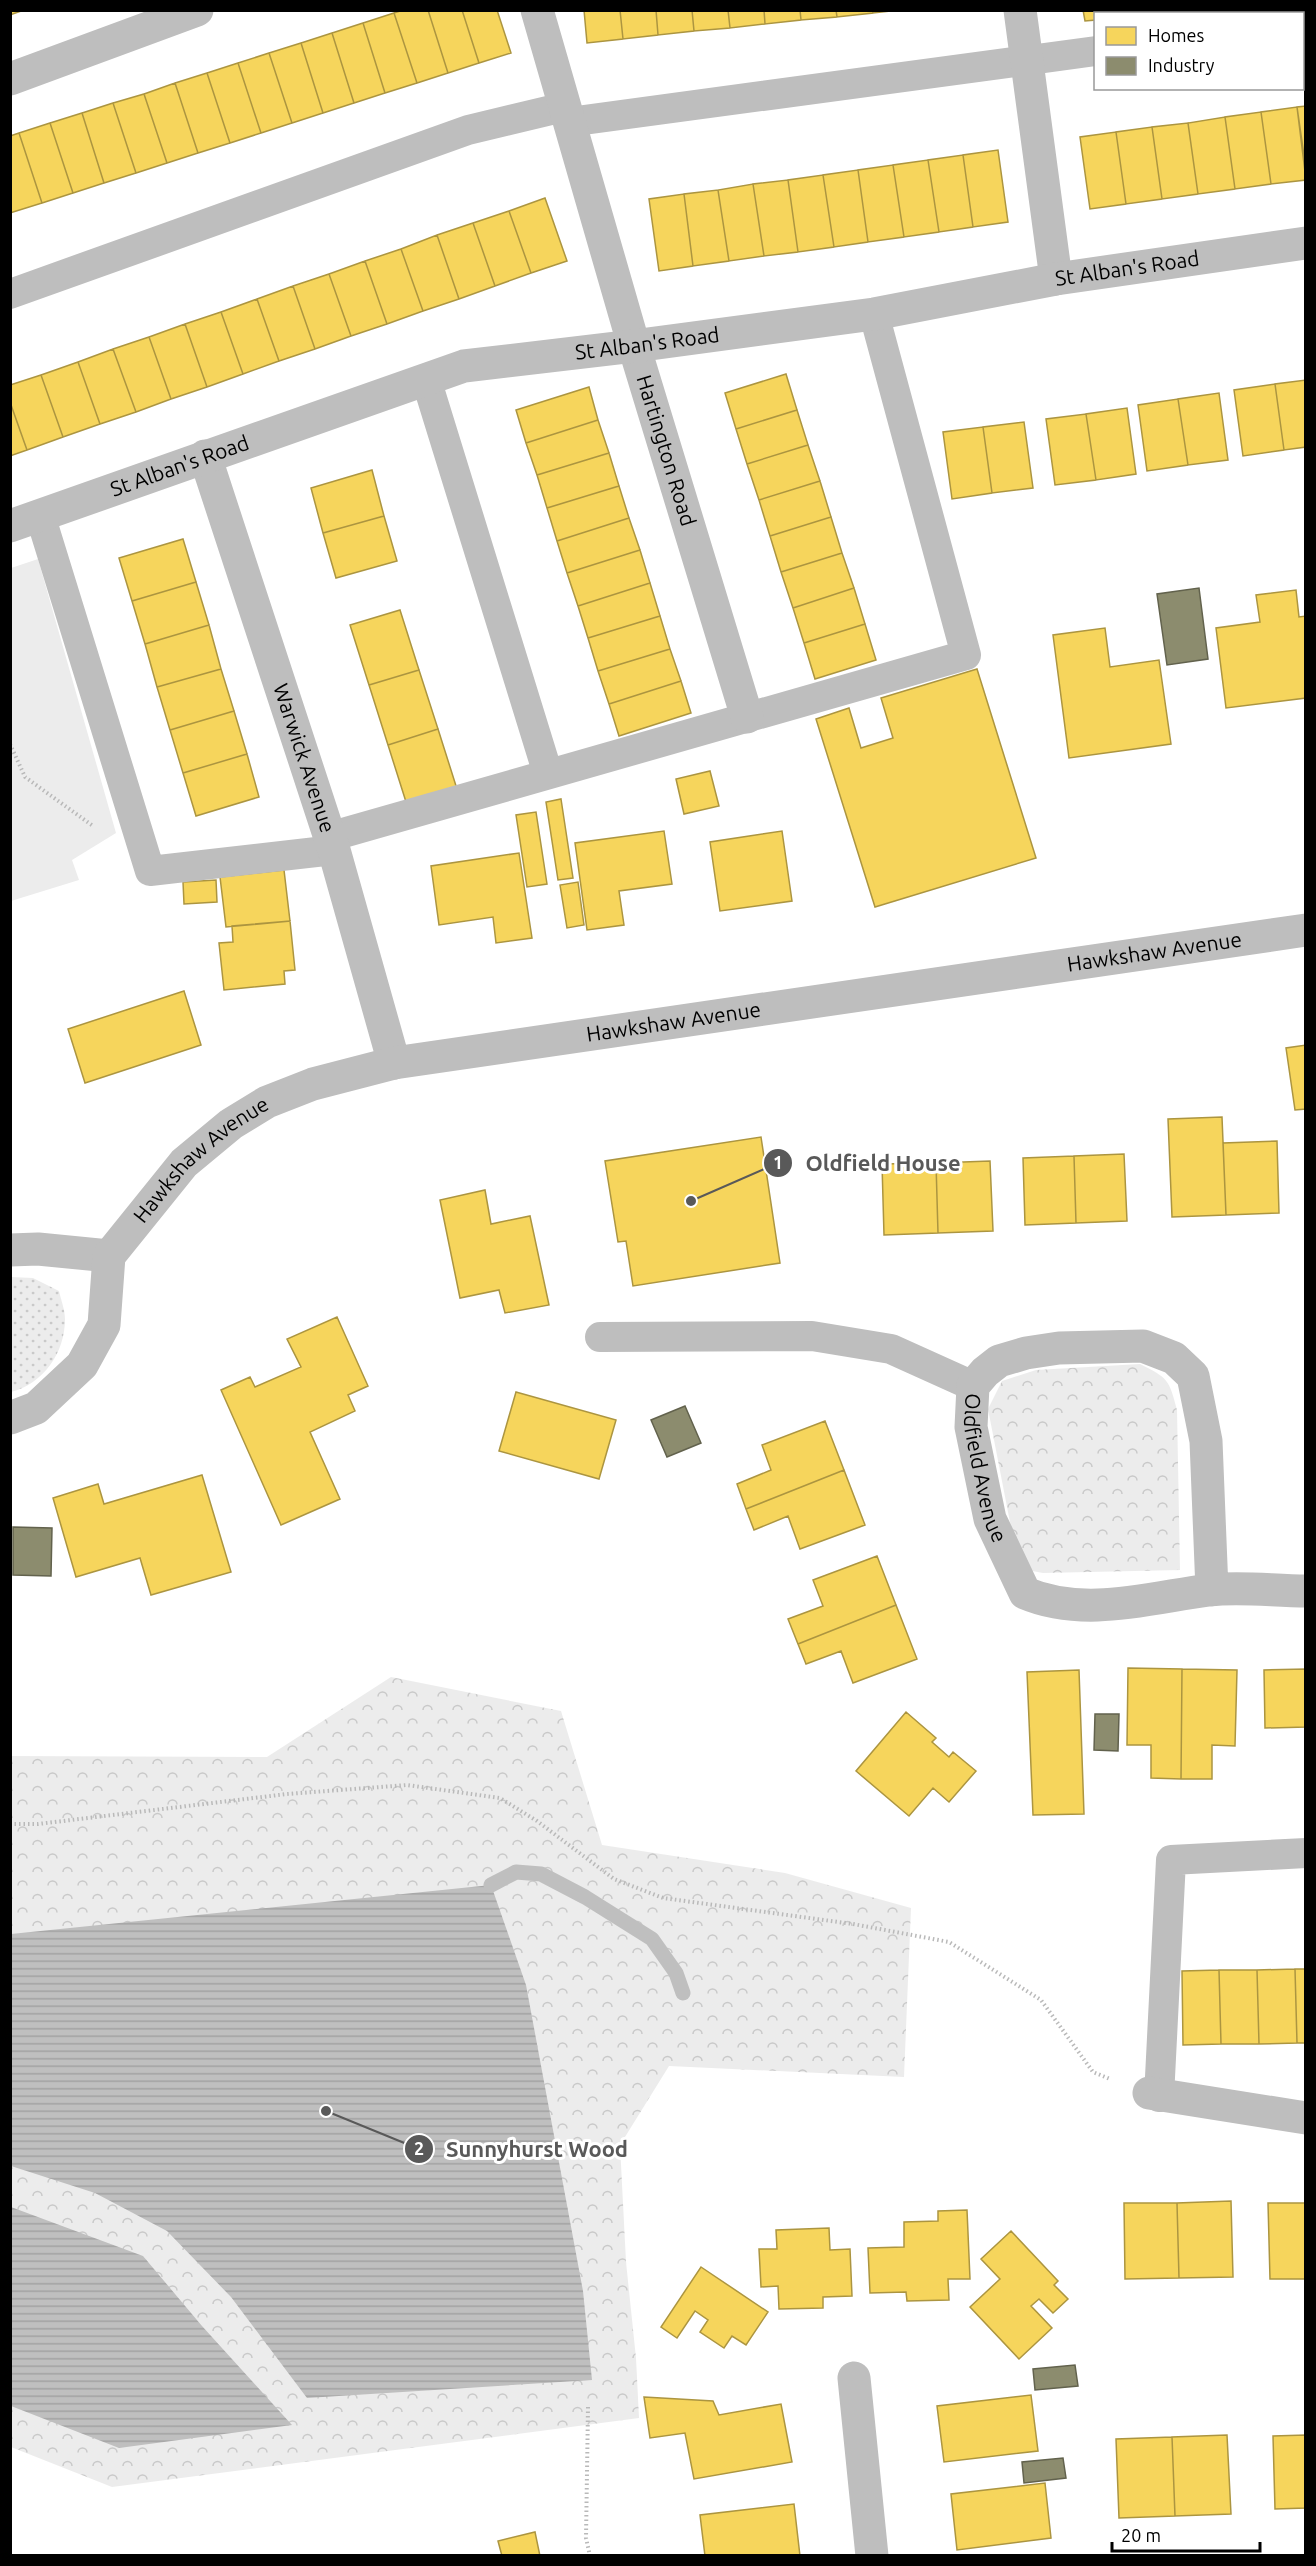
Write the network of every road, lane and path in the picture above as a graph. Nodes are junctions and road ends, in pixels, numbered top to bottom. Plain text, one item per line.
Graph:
1 (197, 10) edge
2 (537, 10) edge
3 (1020, 10) edge
4 (1094, 51) edge
5 (1027, 60) junction
6 (10, 79) edge
7 (566, 115) junction
8 (1305, 243) edge
9 (1056, 279) junction
10 (10, 294) edge
11 (874, 314) junction
12 (634, 346) junction
13 (426, 379) junction
14 (205, 456) junction
15 (26, 520) edge
16 (747, 717) junction
17 (10, 744) edge
18 (548, 774) junction
19 (97, 829) dead end
20 (332, 844) junction
21 (1305, 930) edge
22 (394, 1063) junction
23 (10, 1250) edge
24 (109, 1256) junction
25 (600, 1337) dead end
26 (973, 1386) junction
27 (10, 1418) edge
28 (1212, 1590) junction
29 (1305, 1591) edge
30 (10, 1824) edge
31 (1305, 1853) edge
32 (1154, 2095) junction
33 (1305, 2118) edge
34 (854, 2378) dead end
35 (588, 2407) dead end
36 (590, 2556) edge
37 (872, 2556) edge

1 - 6 street
2 - 7 street, Hartington Road
3 - 5 street
4 - 5 lane
5 - 7 lane
5 - 9 street
7 - 10 lane
7 - 12 street, Hartington Road
8 - 9 street, St Alban's Road
9 - 11 street, St Alban's Road
11 - 12 street, St Alban's Road
11 - 16 lane
12 - 13 street, St Alban's Road
12 - 16 street, Hartington Road
13 - 14 street, St Alban's Road
13 - 18 lane
14 - 15 street, St Alban's Road
14 - 20 street, Warwick Avenue
15 - 20 lane
16 - 18 lane
17 - 19 path
18 - 20 lane
20 - 22 street, Warwick Avenue
21 - 22 street, Hawkshaw Avenue
22 - 24 street, Hawkshaw Avenue
23 - 24 street
24 - 27 street
25 - 26 lane
26 - 28 street, Oldfield Avenue
26 - 28 street, Oldfield Avenue
28 - 29 street, Oldfield Avenue
30 - 32 path
31 - 32 lane
32 - 33 street
34 - 37 street
35 - 36 path

